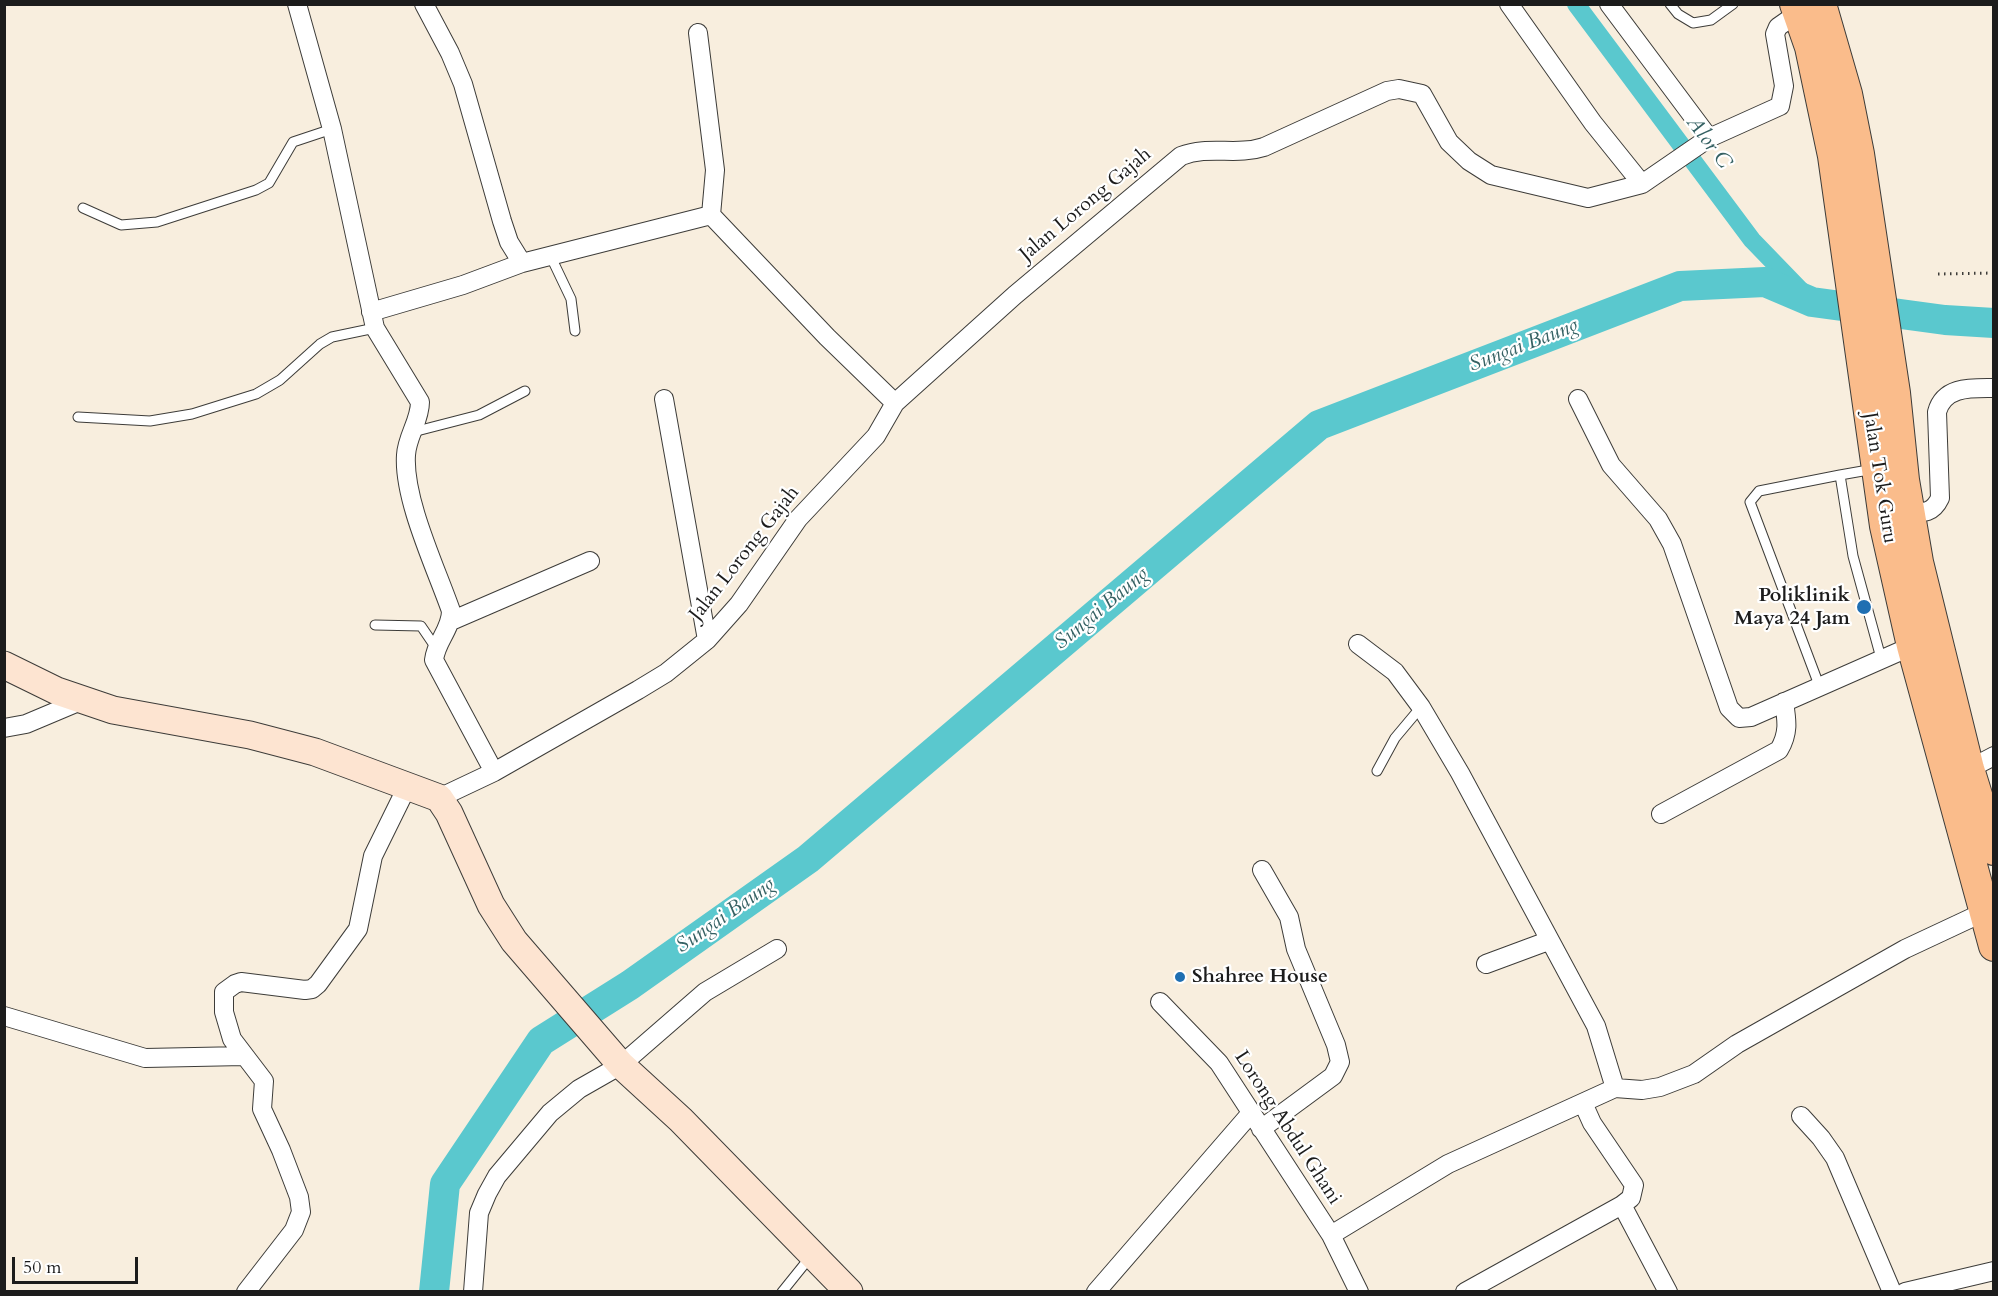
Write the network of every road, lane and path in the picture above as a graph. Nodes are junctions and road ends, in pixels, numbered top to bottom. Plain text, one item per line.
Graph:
1 (297, 4) edge
2 (424, 4) edge
3 (1509, 4) edge
4 (1609, 4) edge
5 (1670, 4) edge
6 (1733, 4) edge
7 (1805, 7) edge
8 (698, 33) dead end
9 (332, 129) junction
10 (1706, 140) junction
11 (1642, 184) junction
12 (83, 208) dead end
13 (711, 215) junction
14 (550, 255) junction
15 (522, 263) junction
16 (1994, 273) edge
17 (1938, 274) dead end
18 (373, 320) junction
19 (575, 331) dead end
20 (1994, 388) edge
21 (525, 390) dead end
22 (1880, 395) junction
23 (664, 399) dead end
24 (1578, 399) dead end
25 (895, 403) junction
26 (78, 417) dead end
27 (412, 432) junction
28 (1877, 468) junction
29 (1840, 475) junction
30 (1909, 512) junction
31 (590, 561) dead end
32 (451, 621) junction
33 (375, 625) dead end
34 (707, 640) junction
35 (1358, 644) dead end
36 (1912, 646) junction
37 (436, 648) junction
38 (1881, 658) junction
39 (4, 665) edge
40 (1819, 685) junction
41 (82, 700) junction
42 (1784, 702) junction
43 (1421, 707) junction
44 (4, 728) edge
45 (1981, 763) edge
46 (1377, 771) dead end
47 (494, 772) junction
48 (406, 789) junction
49 (439, 798) junction
50 (1660, 814) dead end
51 (1994, 850) edge
52 (1262, 870) dead end
53 (1984, 912) junction
54 (1548, 941) junction
55 (1994, 946) edge
56 (777, 949) dead end
57 (1486, 964) dead end
58 (1160, 1002) dead end
59 (4, 1016) edge
60 (244, 1056) junction
61 (620, 1065) junction
62 (1615, 1088) junction
63 (1582, 1103) junction
64 (1251, 1113) junction
65 (1801, 1116) dead end
66 (1261, 1129) junction
67 (1622, 1205) junction
68 (1331, 1235) junction
69 (812, 1254) junction
70 (1994, 1271) edge
71 (246, 1292) edge
72 (473, 1292) edge
73 (783, 1292) edge
74 (849, 1292) edge
75 (1096, 1292) edge
76 (1359, 1292) edge
77 (1465, 1292) edge
78 (1668, 1292) edge
79 (1892, 1292) edge
80 (1905, 1292) edge

1 - 9 street
2 - 15 street
3 - 11 street
4 - 10 street
5 - 6 lane
7 - 10 street, Jalan Lorong Gajah
7 - 22 main road, Jalan Tok Guru
8 - 13 street
9 - 12 lane
9 - 18 street
10 - 11 street, Jalan Lorong Gajah
11 - 25 street, Jalan Lorong Gajah
13 - 14 street
13 - 25 street
14 - 15 street
14 - 19 lane
15 - 18 street
16 - 17 path
18 - 26 lane
18 - 27 street
20 - 30 street
21 - 27 lane
22 - 28 main road, Jalan Tok Guru
22 - 30 main road, Jalan Tok Guru
23 - 34 street
24 - 42 street
25 - 34 street, Jalan Lorong Gajah
27 - 32 street
28 - 29 lane
28 - 36 main road, Jalan Tok Guru
29 - 38 lane
29 - 40 lane
30 - 45 main road, Jalan Tok Guru
31 - 32 street
32 - 37 street
33 - 37 lane
34 - 47 street, Jalan Lorong Gajah
35 - 43 street
36 - 38 street
36 - 53 main road, Jalan Tok Guru
37 - 47 street
38 - 40 street
39 - 41 street
40 - 42 street
41 - 44 street
41 - 48 street
42 - 50 street
43 - 46 lane
43 - 54 street
45 - 51 main road, Jalan Tok Guru
47 - 49 street, Jalan Lorong Gajah
48 - 49 street
48 - 60 street
49 - 61 street
52 - 66 street
53 - 55 main road, Jalan Tok Guru
53 - 62 street
54 - 57 street
54 - 62 street
56 - 61 street
58 - 64 street, Lorong Abdul Ghani
59 - 60 street
60 - 71 street
61 - 69 street
61 - 72 street
62 - 63 street
63 - 67 street
63 - 68 street
64 - 66 street, Lorong Abdul Ghani
64 - 75 street
65 - 79 street
66 - 68 street, Lorong Abdul Ghani
67 - 77 street
67 - 78 street
68 - 76 street, Lorong Abdul Ghani
69 - 73 lane
69 - 74 street
70 - 80 street

